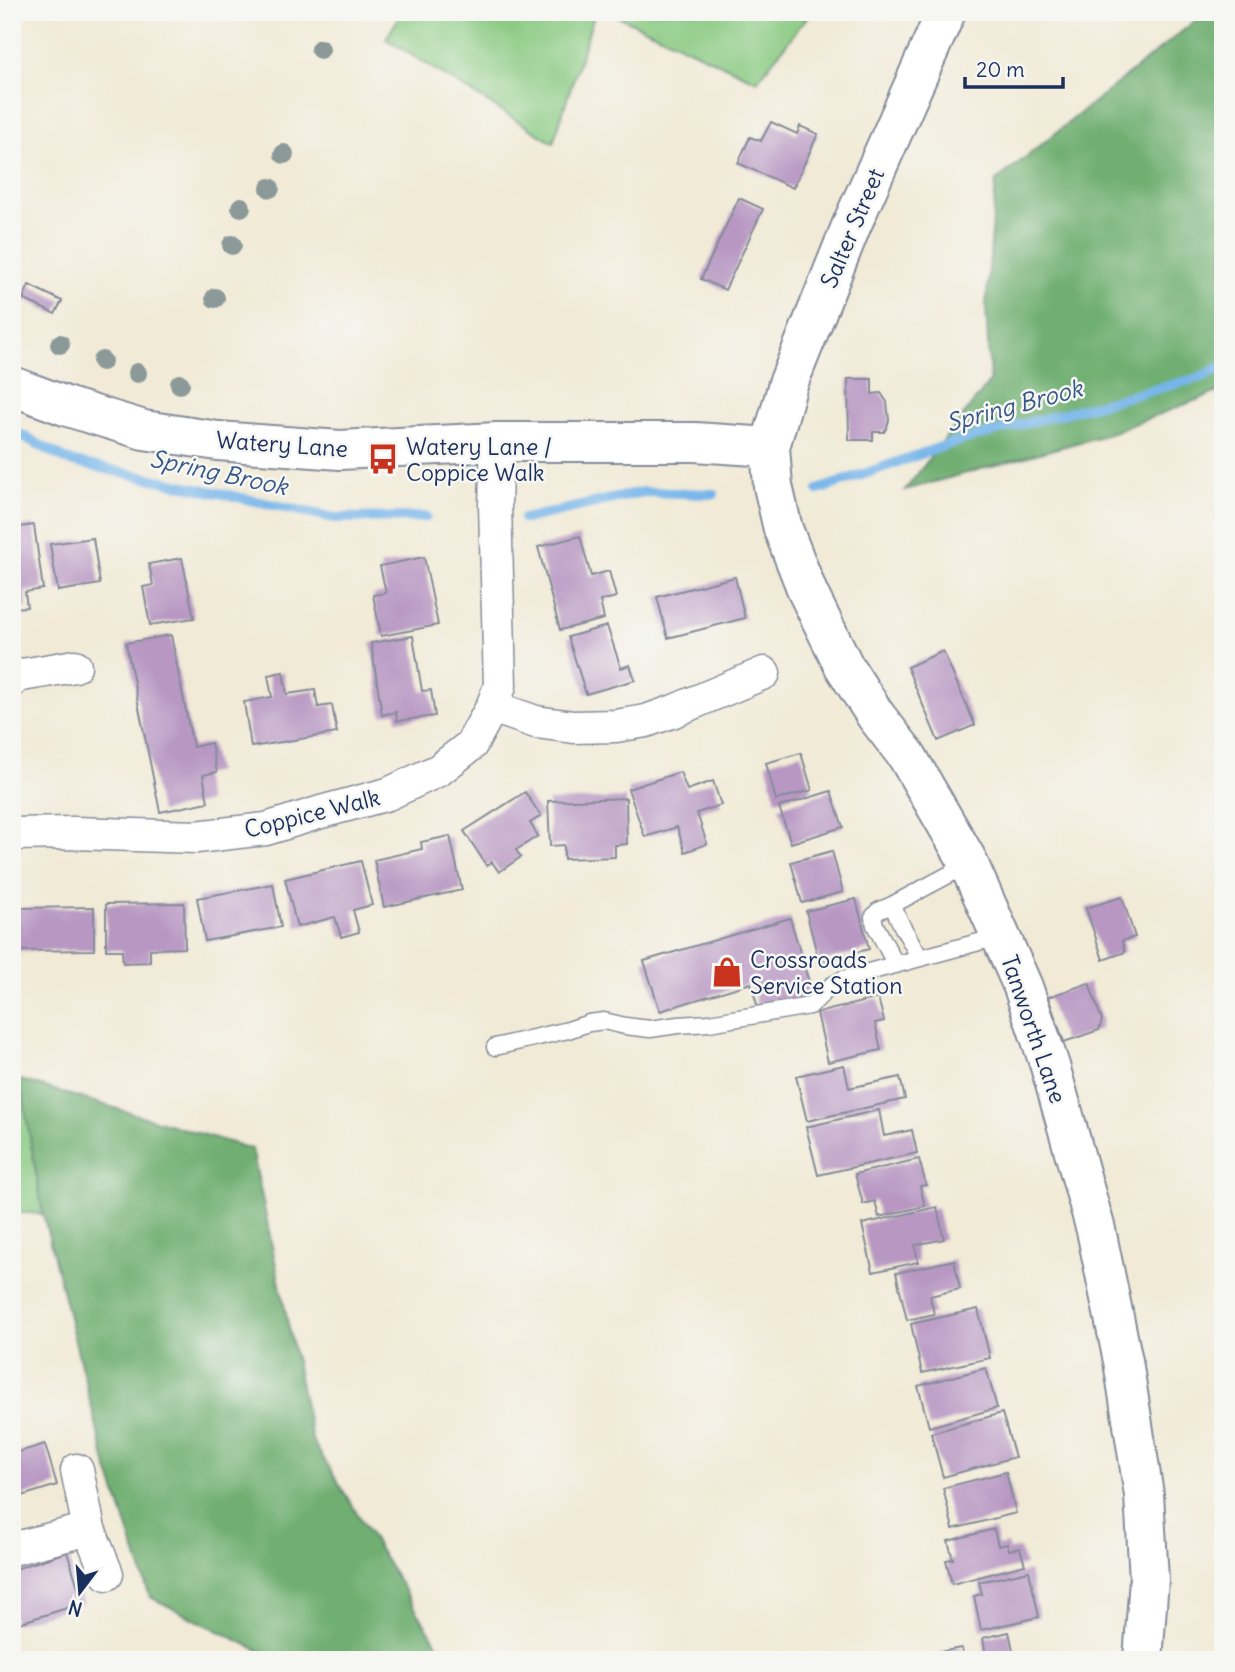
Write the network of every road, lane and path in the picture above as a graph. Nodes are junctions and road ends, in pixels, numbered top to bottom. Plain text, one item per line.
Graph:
1 (946, 12) edge
2 (12, 386) edge
3 (497, 442) junction
4 (770, 447) junction
5 (75, 666) dead end
6 (764, 673) dead end
7 (12, 681) edge
8 (492, 708) junction
9 (12, 834) edge
10 (969, 864) junction
11 (892, 905) junction
12 (1001, 936) junction
13 (920, 958) junction
14 (896, 965) junction
15 (495, 1046) dead end
16 (77, 1470) dead end
17 (89, 1529) junction
18 (12, 1549) edge
19 (107, 1574) dead end
20 (1143, 1660) edge

1 - 4 main road, Salter Street
2 - 3 main road, Watery Lane
3 - 4 main road, Watery Lane
3 - 8 street, Coppice Walk
4 - 10 main road, Tanworth Lane
5 - 7 street
6 - 8 street
8 - 9 street, Coppice Walk
10 - 11 lane
10 - 12 main road, Tanworth Lane
11 - 13 lane
11 - 14 lane
12 - 13 lane
12 - 20 main road, Tanworth Lane
13 - 14 lane
14 - 15 lane
16 - 17 street
17 - 18 street
17 - 19 street

